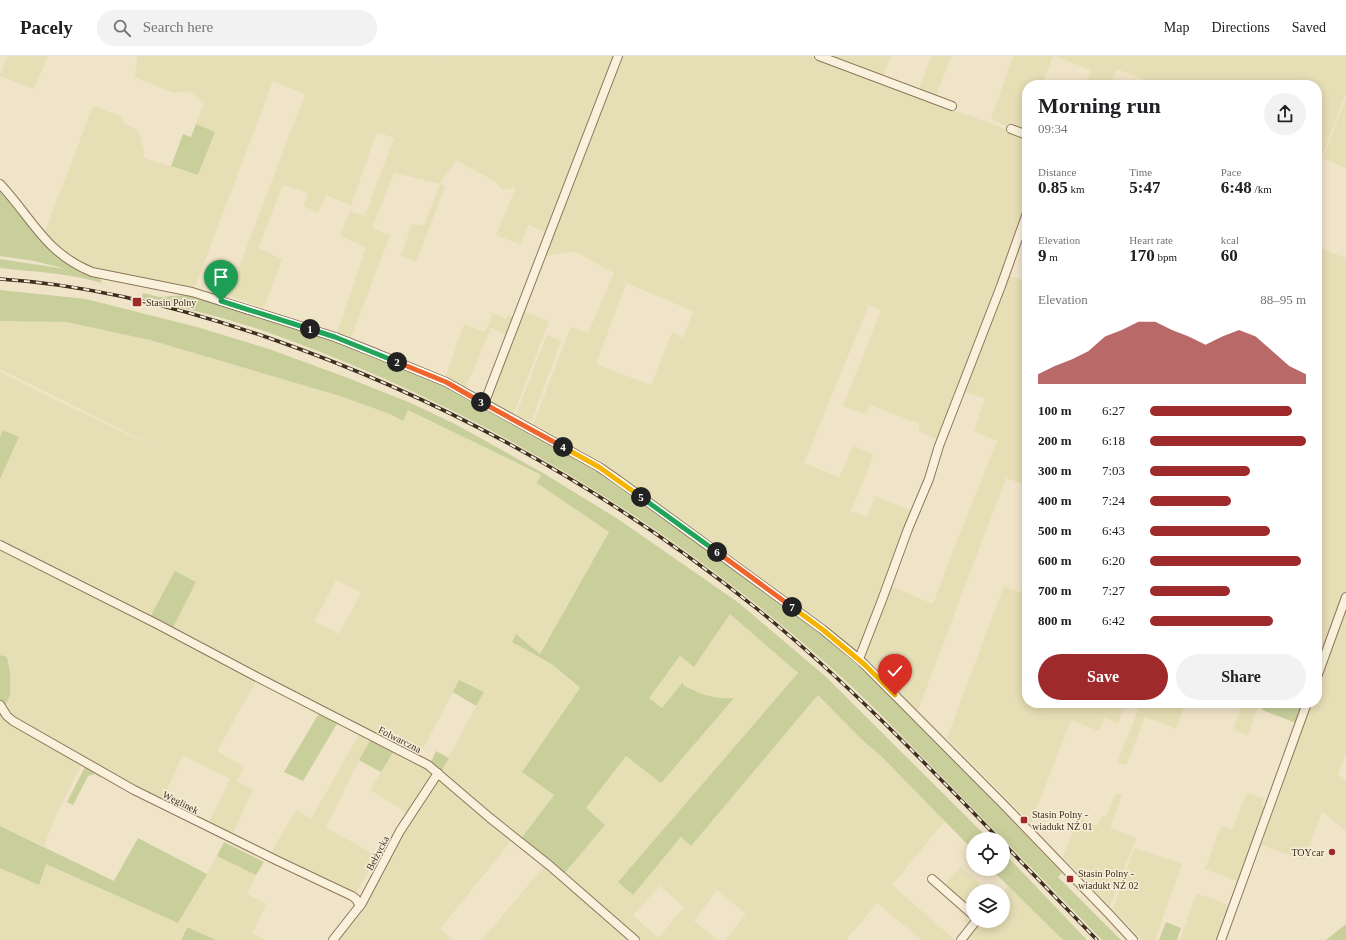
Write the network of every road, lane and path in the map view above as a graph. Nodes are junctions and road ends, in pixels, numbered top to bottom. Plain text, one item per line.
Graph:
1 (618, 56) edge
2 (819, 56) edge
3 (952, 106) dead end
4 (1011, 129) dead end
5 (1022, 133) edge
6 (0, 184) edge
7 (1022, 227) edge
8 (484, 404) junction
9 (0, 545) edge
10 (1346, 597) edge
11 (859, 659) junction
12 (1322, 663) edge
13 (0, 705) edge
14 (1306, 708) edge
15 (438, 773) junction
16 (932, 879) dead end
17 (360, 906) junction
18 (966, 909) edge
19 (971, 928) edge
20 (963, 938) edge
21 (333, 940) edge
22 (636, 940) edge
23 (1133, 940) edge
24 (1221, 940) edge

1 - 8 street
2 - 3 street
4 - 5 street
6 - 8 street
7 - 11 street
8 - 11 street
9 - 15 street, Folwarczna
10 - 12 street
11 - 23 street
13 - 17 street, Węglinek
14 - 24 street
15 - 17 street, Bełżycka
15 - 22 street, Folwarczna
16 - 18 street
17 - 21 street, Bełżycka
19 - 20 street

